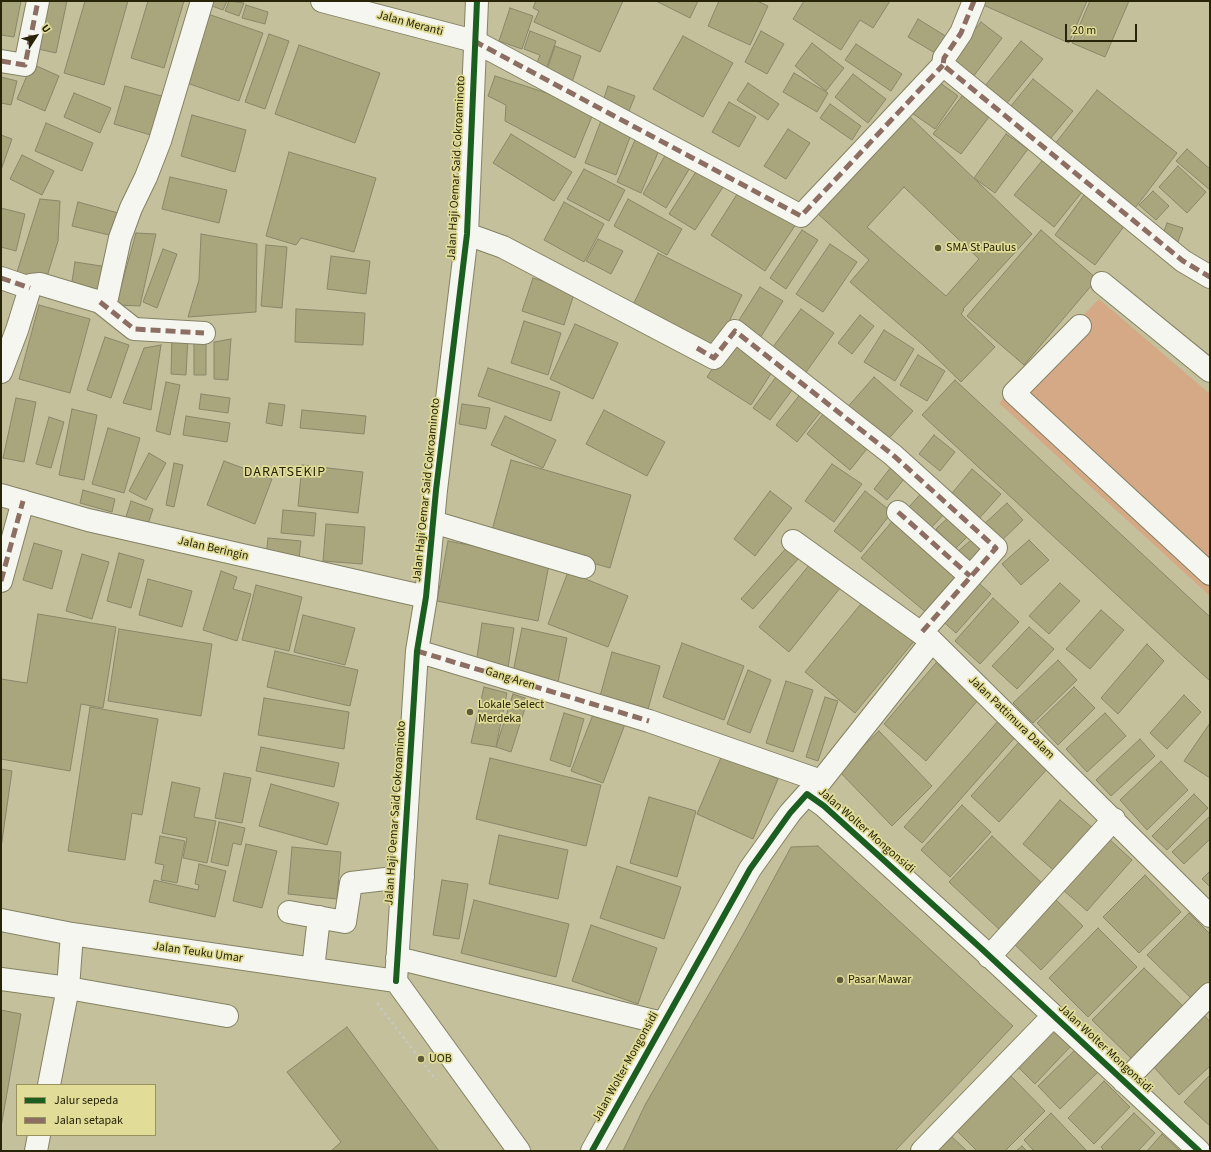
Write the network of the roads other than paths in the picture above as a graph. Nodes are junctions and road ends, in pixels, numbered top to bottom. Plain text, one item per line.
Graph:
1 (38, 1) edge
2 (202, 1) edge
3 (322, 1) edge
4 (477, 1) edge
5 (974, 1) edge
6 (474, 41) junction
7 (1, 61) edge
8 (943, 65) junction
9 (467, 234) junction
10 (1210, 277) edge
11 (1, 278) edge
12 (1102, 282) dead end
13 (30, 288) junction
14 (100, 302) junction
15 (1080, 326) dead end
16 (204, 333) dead end
17 (1210, 371) edge
18 (1, 372) edge
19 (1, 495) edge
20 (23, 501) junction
21 (898, 512) dead end
22 (433, 522) junction
23 (793, 541) dead end
24 (584, 567) dead end
25 (1210, 574) edge
26 (970, 576) junction
27 (1, 581) edge
28 (426, 597) junction
29 (926, 637) junction
30 (417, 651) junction
31 (814, 788) junction
32 (1114, 819) junction
33 (403, 877) junction
34 (289, 912) dead end
35 (1210, 916) edge
36 (319, 917) junction
37 (1, 920) edge
38 (72, 934) junction
39 (989, 957) junction
40 (398, 958) junction
41 (312, 969) junction
42 (1, 979) edge
43 (396, 981) junction
44 (68, 988) junction
45 (1210, 994) edge
46 (228, 1016) dead end
47 (1053, 1016) junction
48 (662, 1023) junction
49 (1124, 1082) junction
50 (49, 1084) edge
51 (39, 1136) edge
52 (36, 1151) edge
53 (519, 1151) edge
54 (592, 1151) edge
55 (922, 1151) edge
56 (1199, 1151) edge

1 - 7 street
2 - 14 street
3 - 6 street, Jalan Meranti
4 - 6 street, Jalan Haji Oemar Said Cokroaminoto
5 - 8 street
6 - 8 street, Jalan Meranti
6 - 9 street, Jalan Haji Oemar Said Cokroaminoto
8 - 10 street
9 - 22 street, Jalan Haji Oemar Said Cokroaminoto
9 - 26 street
11 - 13 street
12 - 17 street
13 - 14 street
13 - 18 street
14 - 16 street
15 - 25 street
19 - 20 street, Jalan Beringin
20 - 27 street
20 - 28 street, Jalan Beringin
21 - 26 street
22 - 24 street
22 - 28 street, Jalan Haji Oemar Said Cokroaminoto
23 - 29 street, Jalan Pattimura Dalam
26 - 29 street
28 - 30 street, Jalan Haji Oemar Said Cokroaminoto
29 - 31 street
29 - 32 street, Jalan Pattimura Dalam
30 - 31 street, Gang Aren
30 - 33 street, Jalan Haji Oemar Said Cokroaminoto
31 - 39 street, Jalan Wolter Mongonsidi
31 - 48 street, Jalan Wolter Mongonsidi
32 - 35 street, Jalan Pattimura Dalam
32 - 39 street
33 - 36 street
33 - 40 street, Jalan Haji Oemar Said Cokroaminoto
34 - 36 street
36 - 41 street
37 - 38 street, Jalan Teuku Umar
38 - 41 street, Jalan Teuku Umar
38 - 44 street
39 - 47 street, Jalan Wolter Mongonsidi
40 - 43 street, Jalan Haji Oemar Said Cokroaminoto
40 - 48 street
41 - 43 street, Jalan Teuku Umar
42 - 44 street
43 - 53 street
44 - 46 street
44 - 50 street
45 - 49 street
47 - 49 street, Jalan Wolter Mongonsidi
47 - 55 street
48 - 54 street, Jalan Wolter Mongonsidi
49 - 56 street, Jalan Wolter Mongonsidi
51 - 52 street

